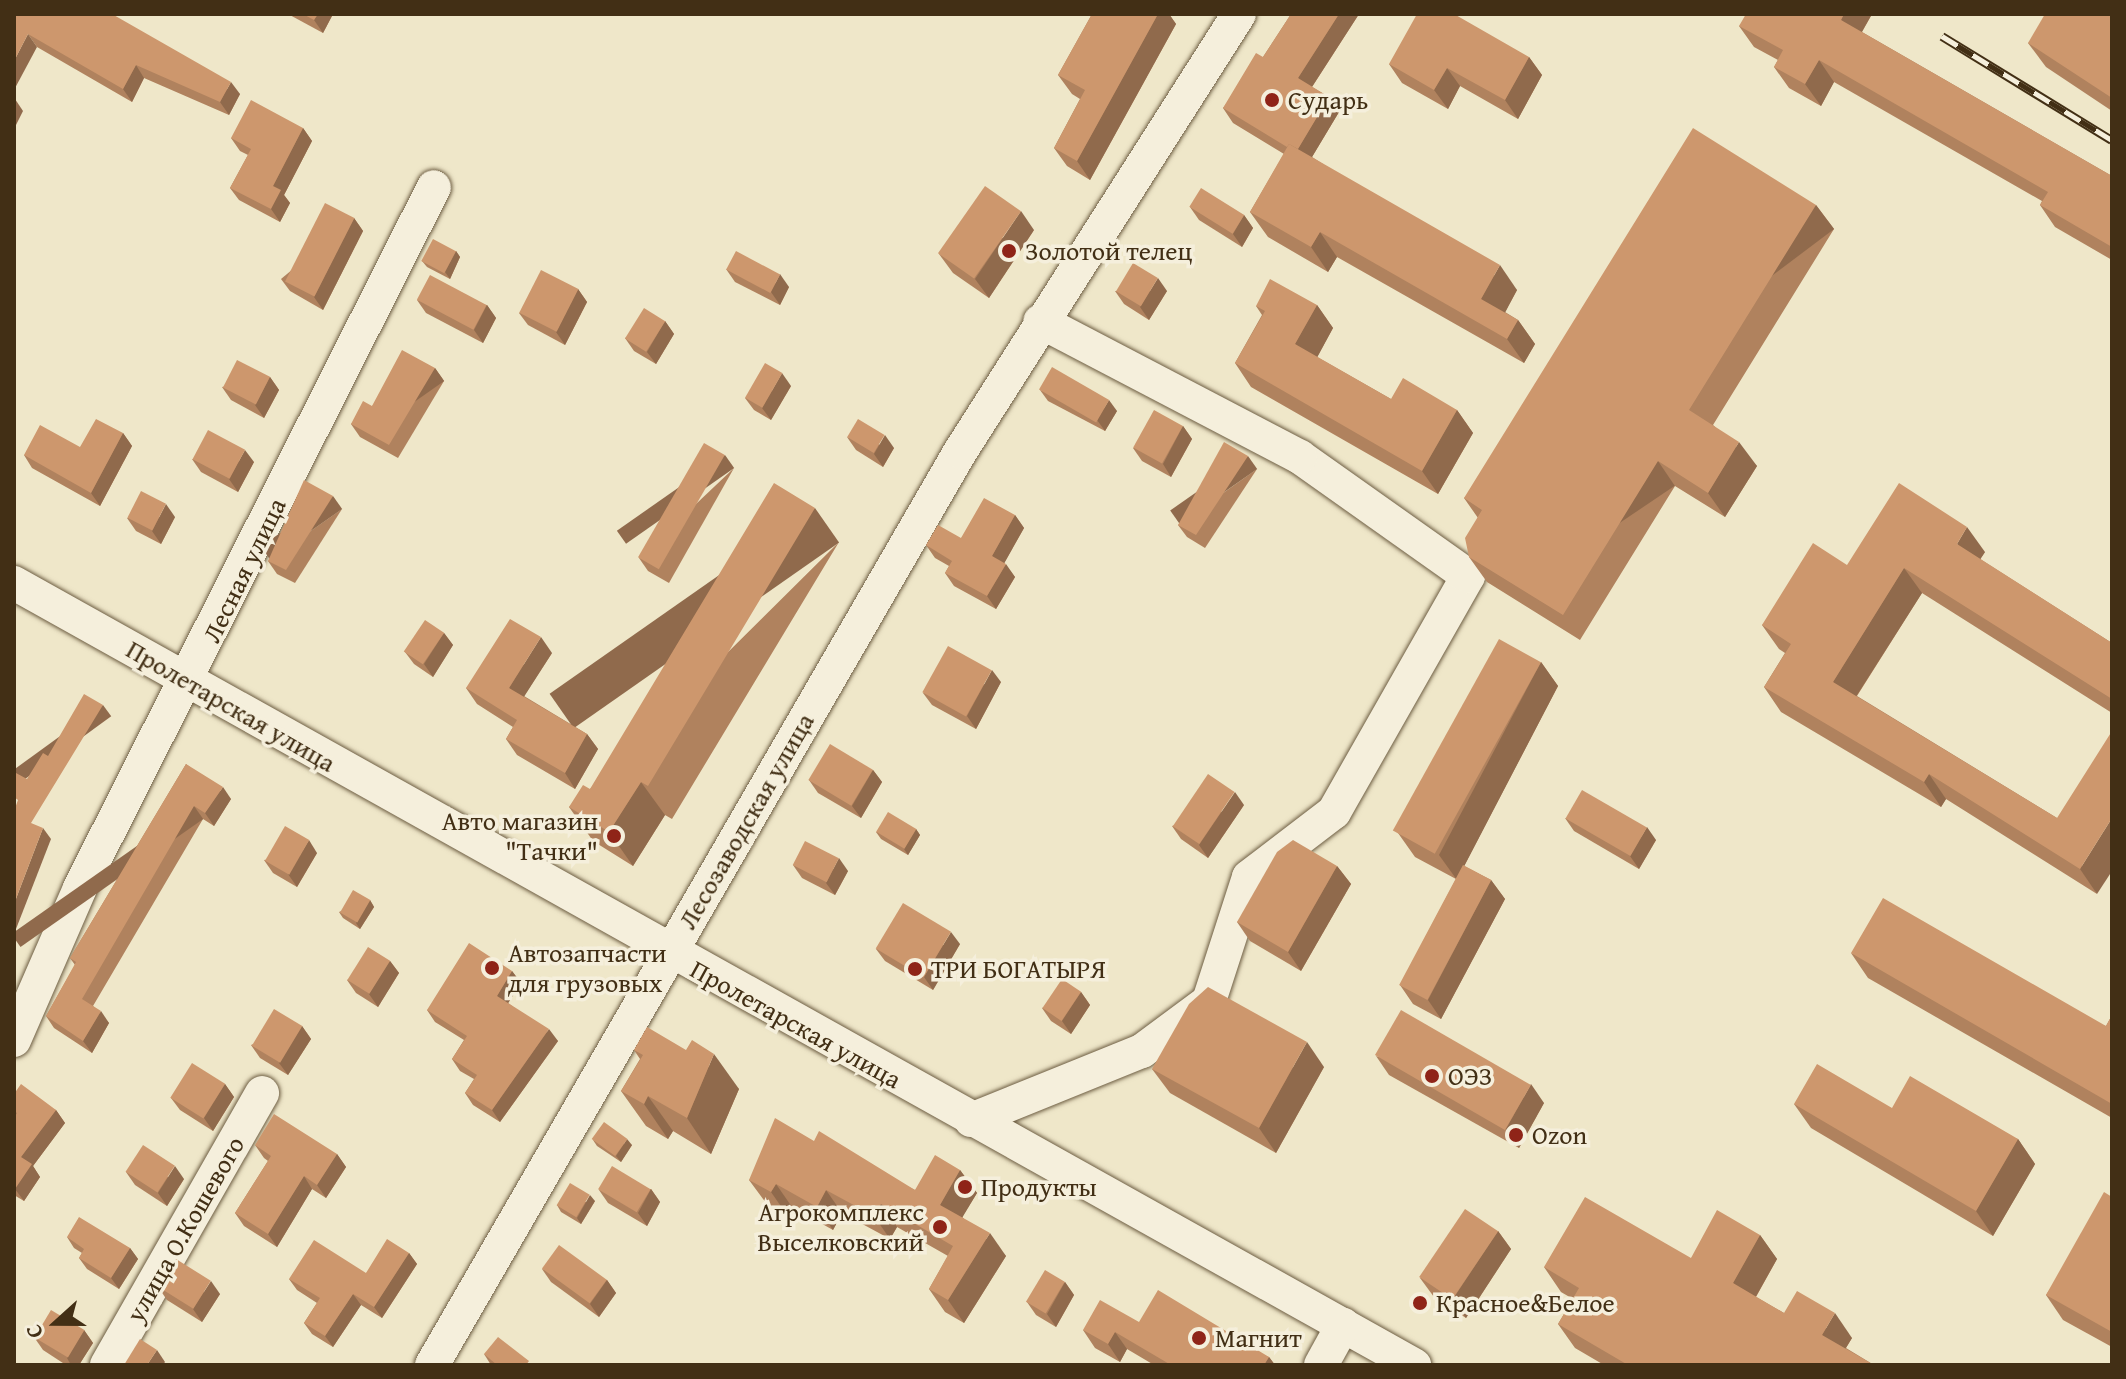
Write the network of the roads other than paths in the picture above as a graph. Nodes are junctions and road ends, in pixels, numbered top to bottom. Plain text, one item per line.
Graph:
1 (1239, 14) edge
2 (434, 187) dead end
3 (1040, 321) junction
4 (14, 583) edge
5 (188, 683) junction
6 (670, 954) junction
7 (14, 1040) edge
8 (262, 1093) dead end
9 (971, 1120) junction
10 (1343, 1325) junction
11 (107, 1365) edge
12 (432, 1365) edge
13 (1321, 1365) edge
14 (1414, 1365) edge

1 - 3 street, Лесозаводская улица
2 - 5 street, Лесная улица
3 - 6 street, Лесозаводская улица
3 - 9 street
4 - 5 street, Пролетарская улица
5 - 6 street, Пролетарская улица
5 - 7 street, Лесная улица
6 - 9 street, Пролетарская улица
6 - 12 street, Лесозаводская улица
8 - 11 street, улица О.Кошевого
9 - 10 street, Пролетарская улица
10 - 13 street
10 - 14 street, Пролетарская улица

